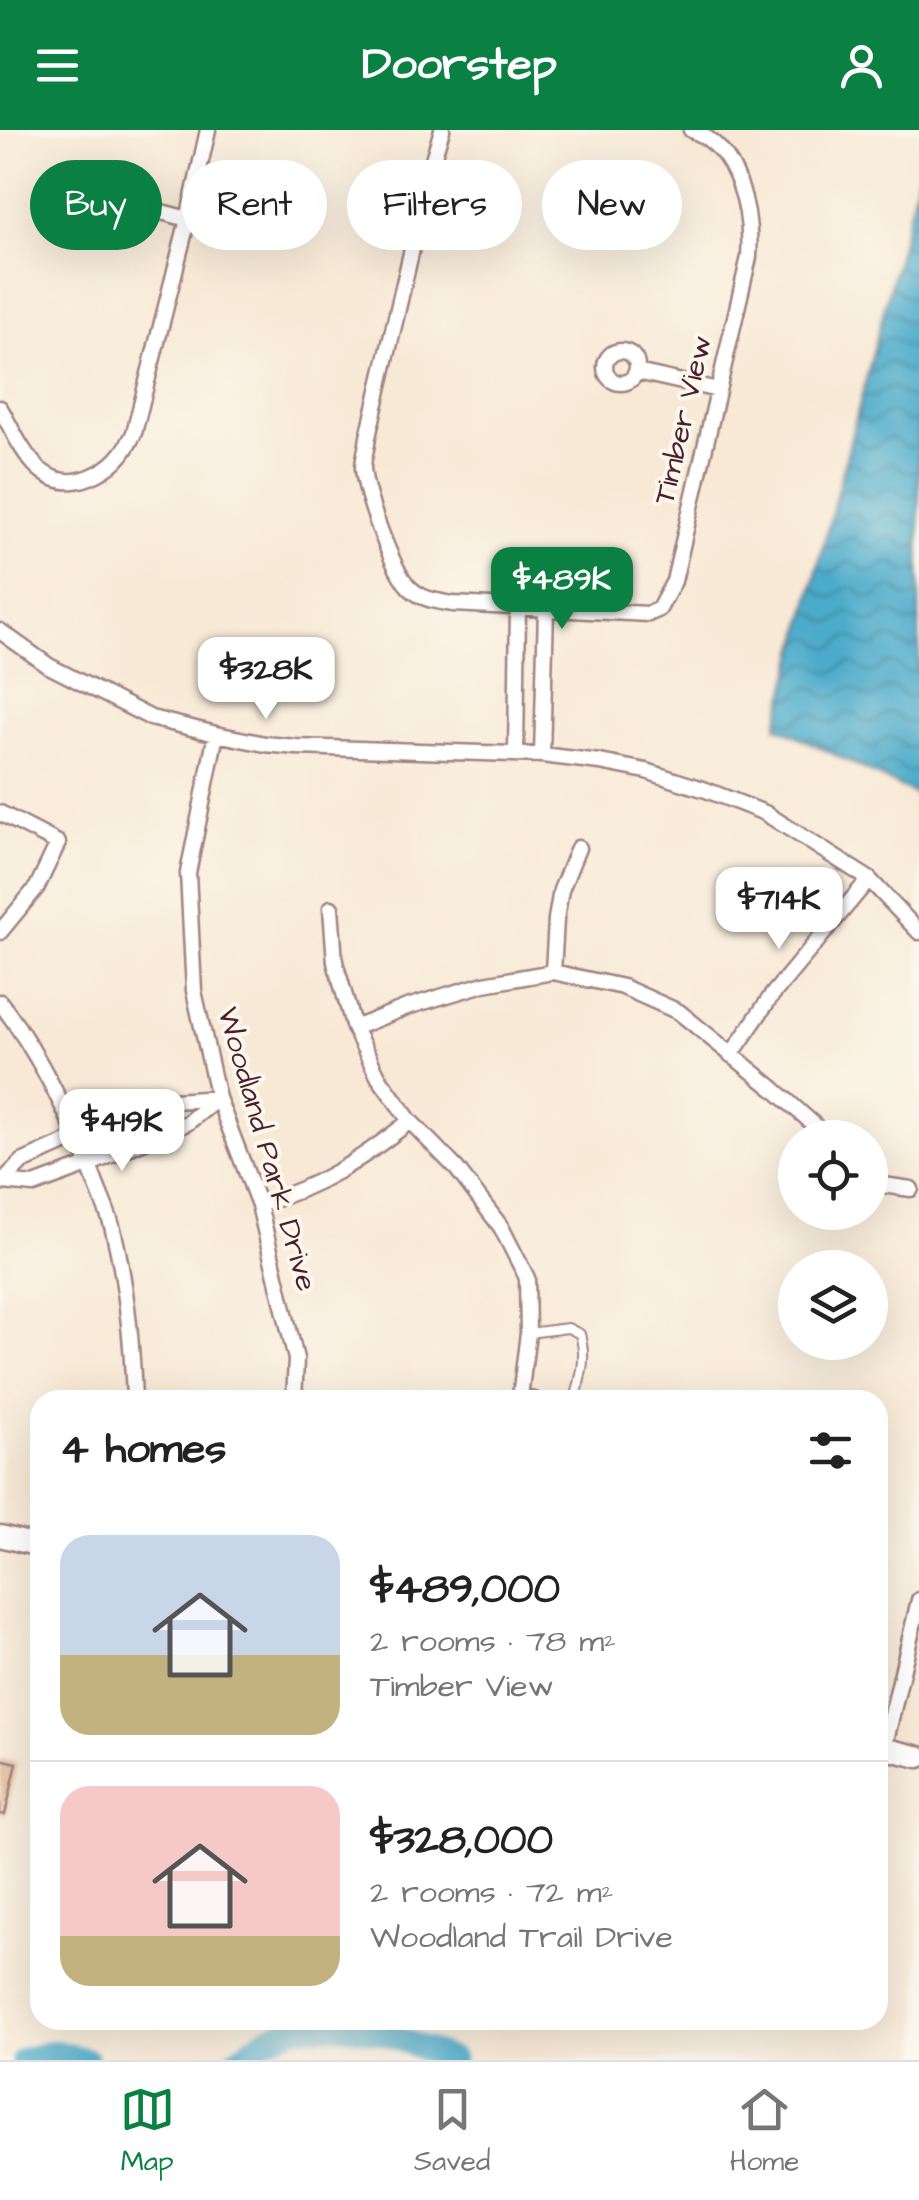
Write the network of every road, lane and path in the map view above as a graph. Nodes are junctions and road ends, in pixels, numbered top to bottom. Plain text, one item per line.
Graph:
1 (208, 130) edge
2 (442, 130) edge
3 (691, 130) edge
4 (201, 160) edge
5 (182, 242) edge
6 (637, 372) dead end
7 (718, 390) junction
8 (0, 408) edge
9 (518, 607) junction
10 (546, 608) junction
11 (0, 631) edge
12 (216, 734) junction
13 (516, 754) junction
14 (542, 754) junction
15 (0, 812) edge
16 (578, 848) dead end
17 (869, 879) junction
18 (331, 908) dead end
19 (0, 932) edge
20 (919, 932) edge
21 (553, 972) junction
22 (0, 1002) edge
23 (354, 1028) junction
24 (731, 1055) junction
25 (218, 1098) junction
26 (809, 1120) edge
27 (410, 1121) junction
28 (78, 1136) junction
29 (88, 1164) junction
30 (2, 1183) edge
31 (888, 1186) edge
32 (912, 1189) dead end
33 (259, 1206) junction
34 (528, 1333) junction
35 (134, 1390) edge
36 (294, 1390) edge
37 (521, 1390) edge
38 (577, 1390) edge
39 (1, 1541) edge
40 (30, 1545) edge
41 (919, 1600) edge
42 (888, 1721) edge
43 (888, 1750) edge
44 (919, 1757) edge

1 - 4 street
2 - 9 street, Timber View
3 - 7 street, Timber View
5 - 8 street
6 - 7 street
7 - 10 street, Timber View
9 - 10 street, Timber View
9 - 13 street
10 - 14 street
11 - 12 street
12 - 13 street
12 - 25 street, Woodland Park Drive
13 - 14 street
14 - 17 street
15 - 19 street
16 - 21 street
17 - 20 street
17 - 24 street
18 - 23 street
21 - 23 street
21 - 24 street
22 - 28 street
23 - 27 street
24 - 26 street
25 - 28 street
25 - 29 street
25 - 33 street, Woodland Park Drive
27 - 33 street
27 - 34 street
28 - 29 street
28 - 30 street
29 - 30 street
29 - 35 street
31 - 32 street
33 - 36 street, Woodland Park Drive
34 - 37 street
34 - 38 lane
39 - 40 street
41 - 42 street
43 - 44 street

